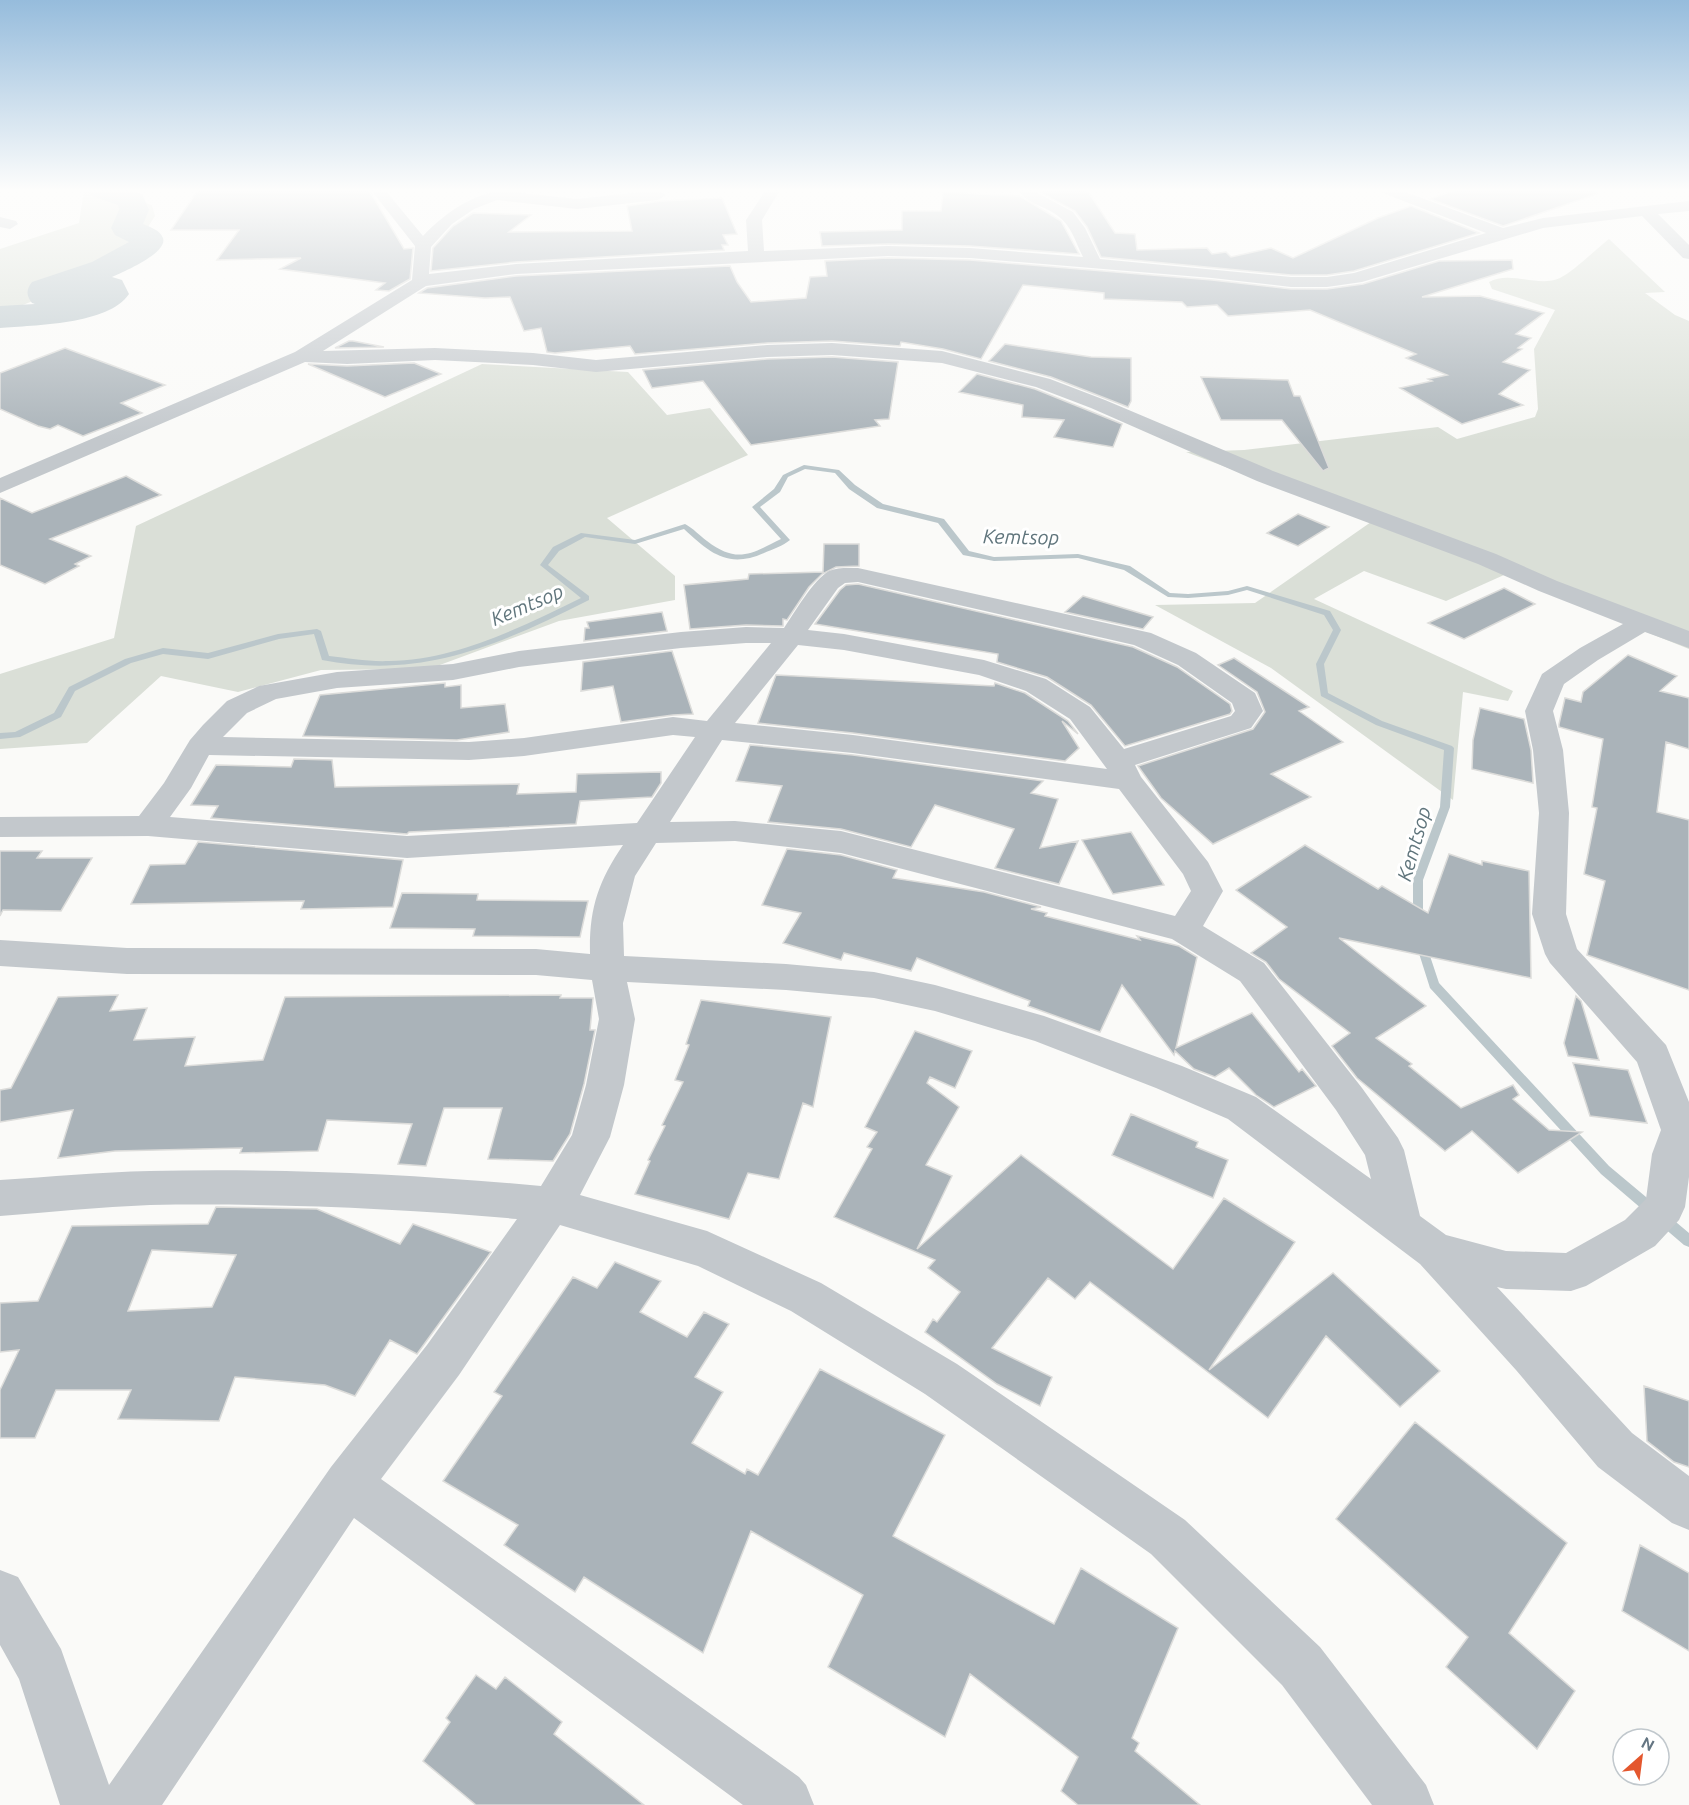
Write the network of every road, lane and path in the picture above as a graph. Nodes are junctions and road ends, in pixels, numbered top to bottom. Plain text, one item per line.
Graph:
1 (421, 274) edge
2 (462, 274) edge
3 (1223, 274) edge
4 (1368, 274) edge
5 (420, 282) junction
6 (302, 357) junction
7 (0, 486) edge
8 (1644, 622) junction
9 (791, 636) junction
10 (1689, 640) edge
11 (715, 729) junction
12 (200, 746) junction
13 (1123, 771) junction
14 (148, 826) junction
15 (0, 827) edge
16 (645, 833) junction
17 (1184, 930) junction
18 (0, 953) edge
19 (607, 968) junction
20 (1685, 1131) edge
21 (0, 1198) edge
22 (550, 1205) junction
23 (1419, 1239) junction
24 (348, 1484) junction
25 (1689, 1506) edge
26 (0, 1595) edge
27 (88, 1805) edge
28 (129, 1805) edge
29 (786, 1805) edge
30 (1406, 1805) edge

1 - 5 street
2 - 5 street
3 - 4 street
5 - 6 street
6 - 7 street
6 - 8 street
8 - 10 street
8 - 20 street
9 - 11 street
9 - 12 street
9 - 13 street
9 - 13 street
11 - 12 street
11 - 13 street
11 - 16 street
12 - 14 street
13 - 17 street
14 - 15 street
14 - 16 street
16 - 17 street
16 - 19 street
17 - 23 street
18 - 19 street
19 - 22 street
19 - 23 street
20 - 23 street
21 - 22 street
22 - 24 street
22 - 30 street
23 - 25 street
24 - 28 street
24 - 29 street
26 - 27 street

